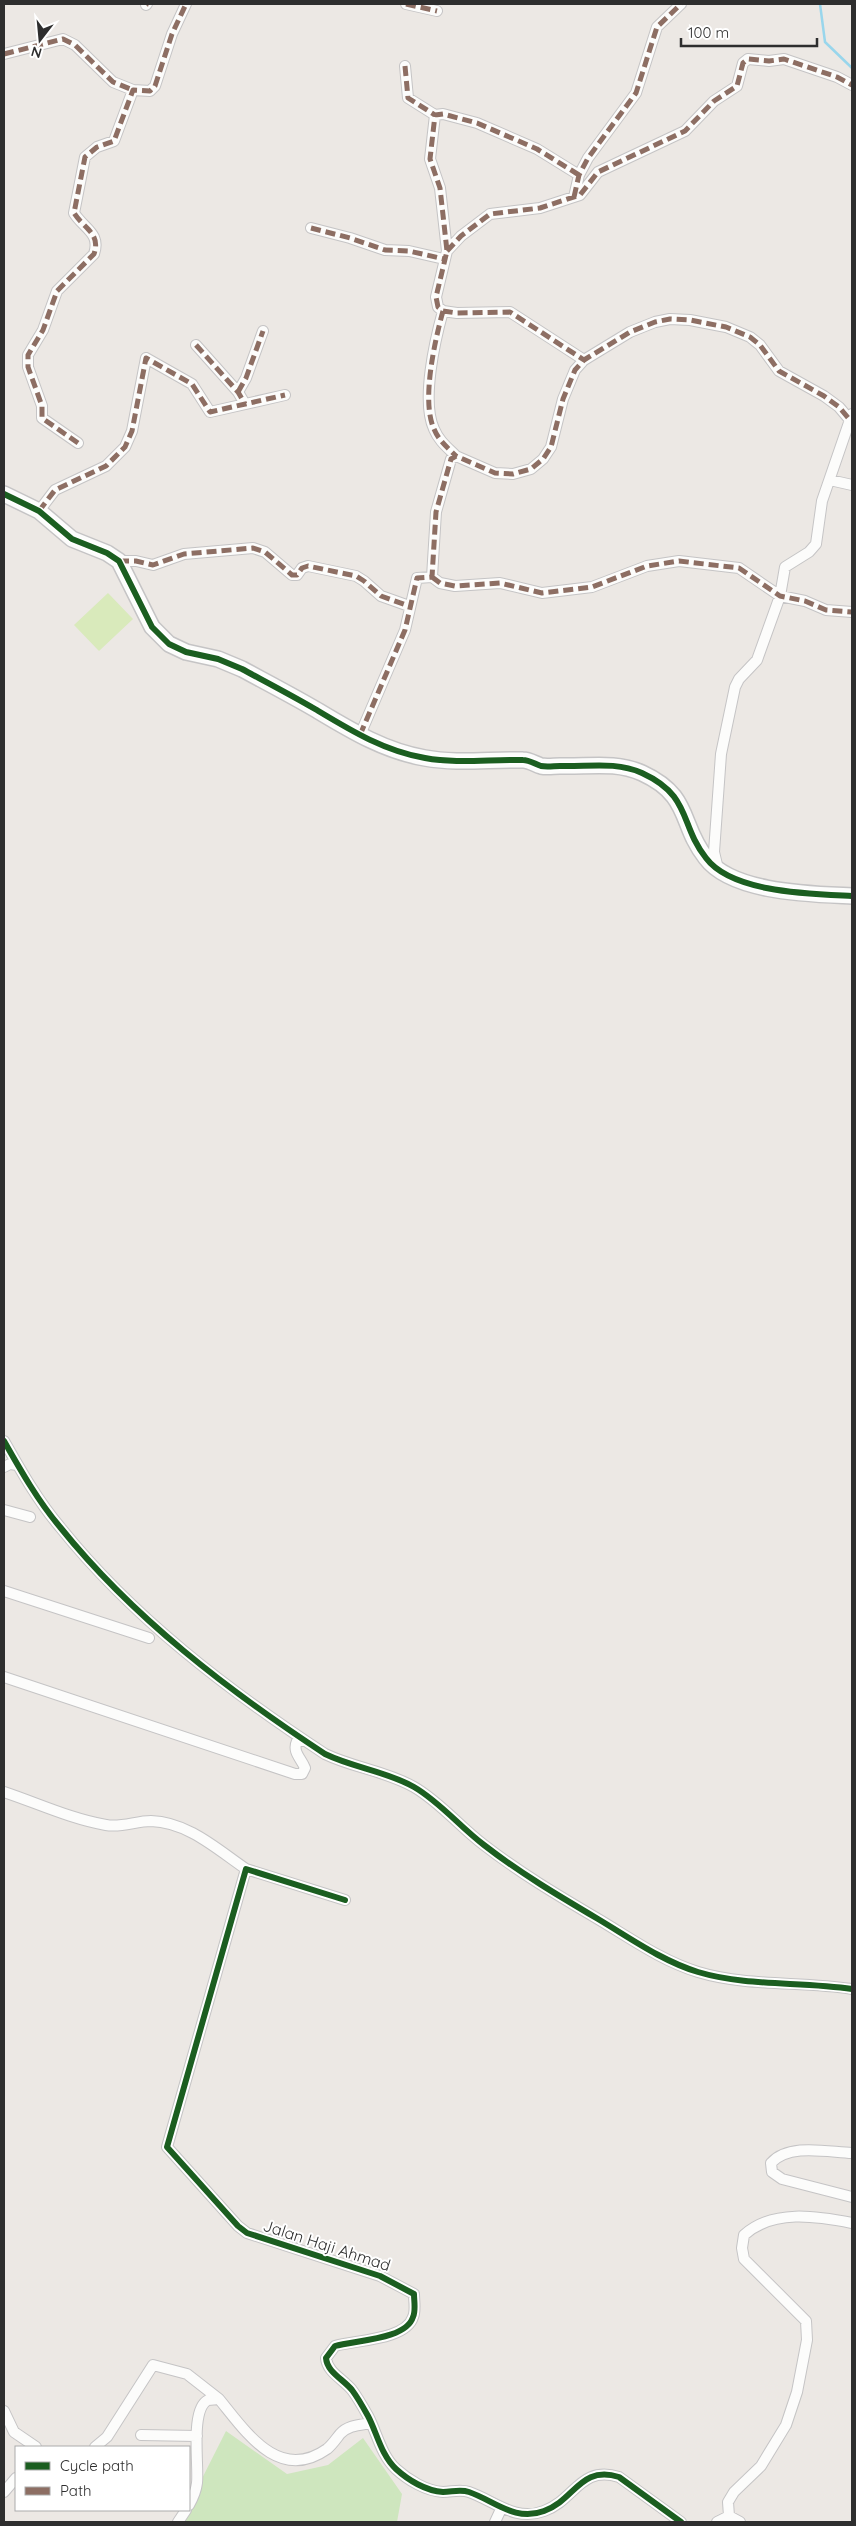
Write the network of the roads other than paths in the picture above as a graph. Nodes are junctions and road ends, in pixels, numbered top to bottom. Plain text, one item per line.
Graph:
1 (186, 4) edge
2 (406, 4) edge
3 (681, 4) edge
4 (437, 12) dead end
5 (4, 54) edge
6 (405, 66) dead end
7 (852, 85) edge
8 (133, 90) junction
9 (435, 115) junction
10 (579, 175) junction
11 (574, 197) junction
12 (311, 228) dead end
13 (446, 255) junction
14 (443, 311) junction
15 (263, 331) dead end
16 (196, 345) dead end
17 (584, 360) junction
18 (238, 392) junction
19 (285, 395) dead end
20 (245, 404) junction
21 (851, 417) edge
22 (78, 443) dead end
23 (456, 456) junction
24 (830, 480) junction
25 (852, 485) edge
26 (4, 494) edge
27 (39, 511) junction
28 (119, 561) junction
29 (432, 577) junction
30 (780, 596) junction
31 (409, 606) junction
32 (852, 612) edge
33 (360, 735) junction
34 (718, 870) junction
35 (852, 896) edge
36 (4, 1441) edge
37 (18, 1465) junction
38 (4, 1467) edge
39 (4, 1510) edge
40 (30, 1517) dead end
41 (4, 1591) edge
42 (149, 1638) dead end
43 (4, 1677) edge
44 (305, 1741) junction
45 (4, 1792) edge
46 (246, 1869) junction
47 (345, 1900) dead end
48 (852, 1989) edge
49 (852, 2153) edge
50 (852, 2197) edge
51 (852, 2223) edge
52 (219, 2400) junction
53 (4, 2411) edge
54 (372, 2423) junction
55 (141, 2435) dead end
56 (196, 2436) junction
57 (35, 2446) edge
58 (96, 2446) edge
59 (15, 2479) edge
60 (4, 2492) edge
61 (190, 2502) edge
62 (501, 2509) junction
63 (185, 2511) edge
64 (729, 2516) junction
65 (544, 2517) edge
66 (178, 2522) edge
67 (495, 2522) edge
68 (681, 2522) edge
69 (717, 2522) edge
70 (740, 2522) edge

1 - 8 street
2 - 4 street
3 - 10 street
5 - 8 street
6 - 9 street
7 - 11 street
8 - 22 street
9 - 10 street
9 - 13 street
10 - 11 street
11 - 13 street
12 - 13 street
13 - 14 street
14 - 17 street
14 - 23 street
15 - 18 street
16 - 18 street
17 - 21 street
17 - 23 street
18 - 20 street
19 - 20 street
20 - 27 street
21 - 24 street
23 - 29 street
24 - 25 street
24 - 30 street
26 - 27 street
27 - 28 street
28 - 31 street
28 - 33 street
29 - 30 street
29 - 31 street
30 - 32 street
30 - 34 street
31 - 33 street
33 - 34 street
34 - 35 street
36 - 37 street
37 - 38 street
37 - 44 street
39 - 40 street
41 - 42 street
43 - 44 street
44 - 48 street
45 - 46 street
46 - 47 street
46 - 54 street, Jalan Haji Ahmad
49 - 50 street
51 - 64 street
52 - 54 street
52 - 56 street
52 - 58 street
53 - 57 street
54 - 62 street, Jalan Haji Ahmad
55 - 56 street
56 - 61 street
59 - 60 street
62 - 65 street, Jalan Haji Ahmad
62 - 67 street
63 - 66 street
64 - 69 street
64 - 70 street
65 - 68 street, Jalan Haji Ahmad

